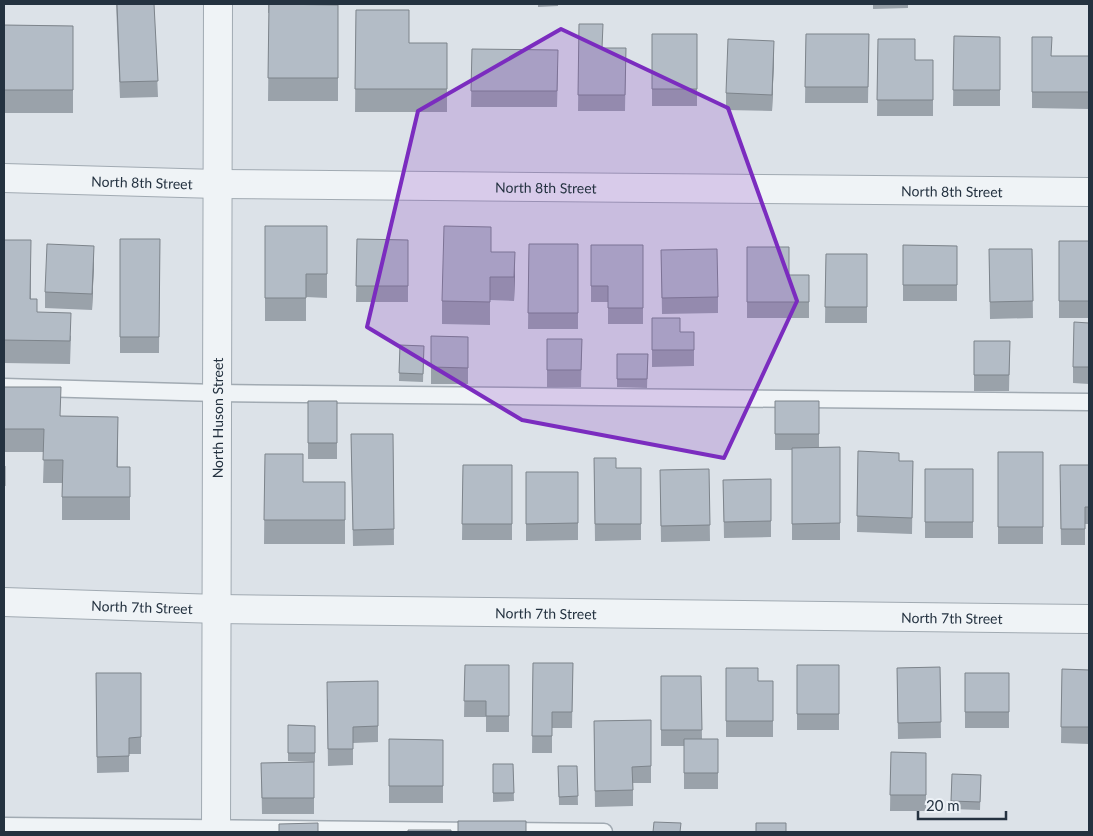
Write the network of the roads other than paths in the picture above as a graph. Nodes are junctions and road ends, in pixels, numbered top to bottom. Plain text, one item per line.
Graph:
1 (218, 4) edge
2 (4, 178) edge
3 (217, 184) junction
4 (1089, 192) edge
5 (4, 387) edge
6 (217, 393) junction
7 (1089, 402) edge
8 (4, 602) edge
9 (218, 609) junction
10 (1089, 619) edge
11 (4, 826) edge
12 (216, 830) edge
13 (604, 832) edge

1 - 3 street, North Huson Street
2 - 3 street, North 8th Street
3 - 4 street, North 8th Street
3 - 6 street, North Huson Street
5 - 6 lane
6 - 7 lane
6 - 9 street, North Huson Street
8 - 9 street, North 7th Street
9 - 10 street, North 7th Street
9 - 12 street, North Huson Street
11 - 12 lane
12 - 13 lane

